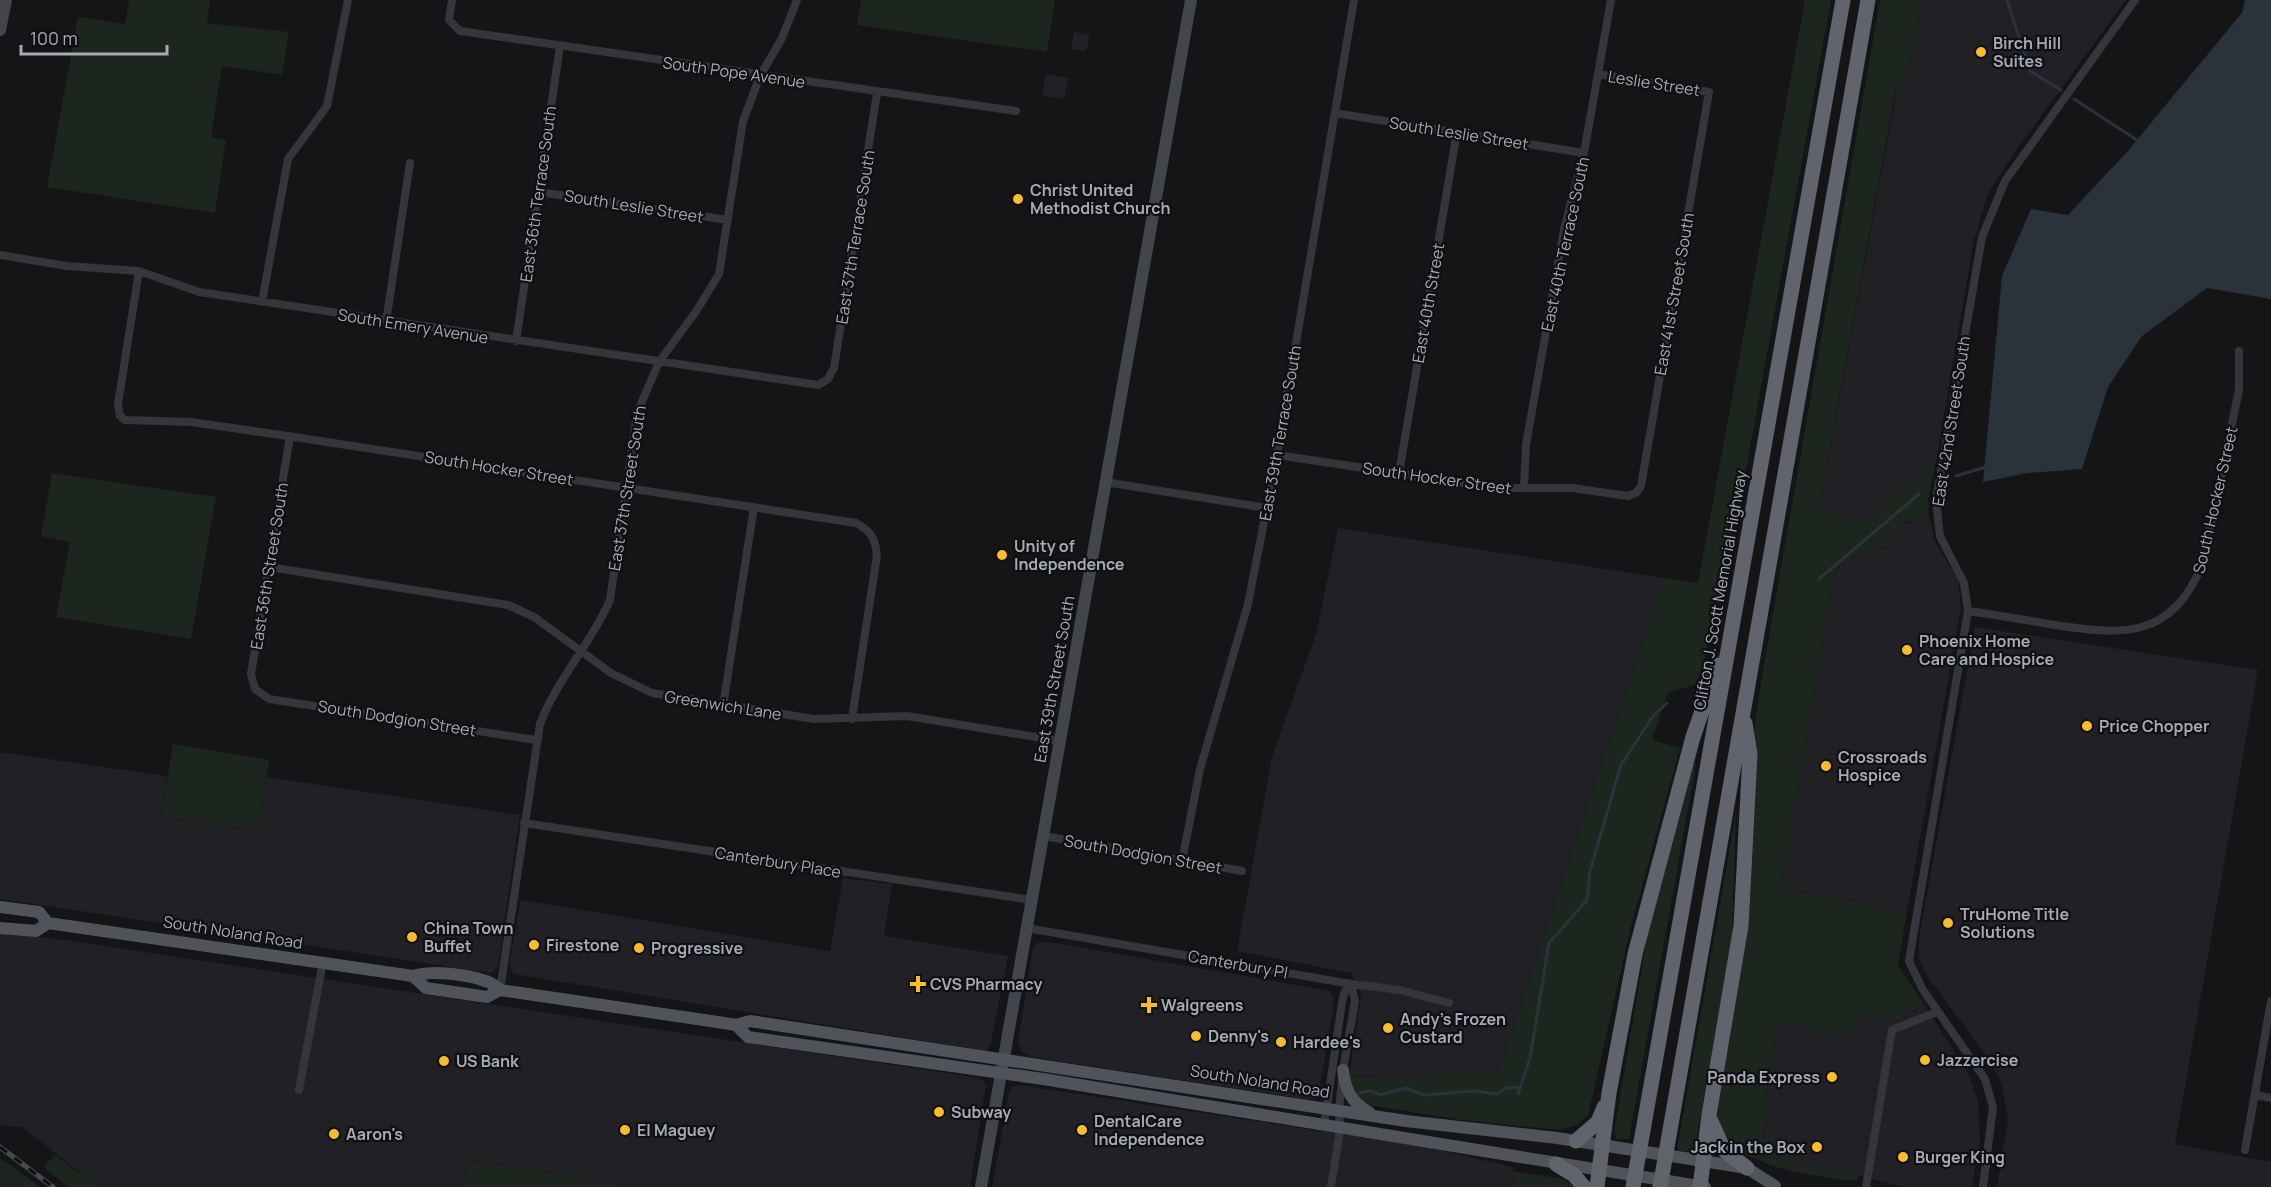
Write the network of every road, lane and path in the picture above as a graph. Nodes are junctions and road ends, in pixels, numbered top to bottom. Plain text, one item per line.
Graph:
1 (6, 0) edge
2 (348, 0) edge
3 (452, 0) edge
4 (797, 0) edge
5 (1191, 0) edge
6 (1354, 0) edge
7 (1611, 0) edge
8 (1843, 0) edge
9 (1868, 0) edge
10 (2135, 0) edge
11 (0, 30) edge
12 (560, 46) junction
13 (1598, 74) junction
14 (760, 76) junction
15 (1709, 92) joint
16 (877, 93) junction
17 (1016, 111) dead end
18 (1335, 113) junction
19 (1457, 132) junction
20 (1584, 153) junction
21 (410, 163) dead end
22 (539, 192) junction
23 (728, 220) junction
24 (0, 255) edge
25 (139, 271) junction
26 (262, 302) junction
27 (386, 322) junction
28 (516, 341) junction
29 (2239, 351) dead end
30 (659, 362) junction
31 (828, 379) joint
32 (290, 436) junction
33 (1277, 455) junction
34 (1399, 473) junction
35 (1105, 482) junction
36 (626, 487) junction
37 (1524, 488) junction
38 (1634, 494) joint
39 (754, 507) junction
40 (1267, 508) junction
41 (269, 567) junction
42 (1968, 610) junction
43 (1734, 619) junction
44 (582, 652) junction
45 (259, 693) joint
46 (723, 706) junction
47 (1743, 709) junction
48 (852, 719) junction
49 (536, 740) junction
50 (1060, 741) junction
51 (524, 824) junction
52 (1044, 836) junction
53 (1182, 861) junction
54 (1242, 871) dead end
55 (1032, 900) junction
56 (0, 907) edge
57 (48, 923) junction
58 (0, 928) edge
59 (1027, 928) junction
60 (323, 962) junction
61 (1352, 984) junction
62 (500, 990) junction
63 (2271, 1000) edge
64 (1449, 1003) dead end
65 (1937, 1012) junction
66 (736, 1025) junction
67 (874, 1040) junction
68 (872, 1055) junction
69 (1004, 1060) junction
70 (1343, 1070) junction
71 (1001, 1075) junction
72 (299, 1090) dead end
73 (1609, 1093) junction
74 (2255, 1095) junction
75 (2271, 1098) edge
76 (1333, 1110) junction
77 (1709, 1115) junction
78 (1376, 1116) junction
79 (1324, 1126) junction
80 (1340, 1129) junction
81 (1576, 1141) junction
82 (1609, 1146) junction
83 (2246, 1150) dead end
84 (1703, 1161) junction
85 (1556, 1164) junction
86 (1747, 1168) junction
87 (1605, 1171) junction
88 (981, 1187) edge
89 (1331, 1187) edge
90 (1584, 1187) edge
91 (1597, 1187) edge
92 (1633, 1187) edge
93 (1660, 1187) edge
94 (1700, 1187) edge
95 (1705, 1187) edge
96 (1776, 1187) edge
97 (1866, 1187) edge
98 (1983, 1187) edge

1 - 11 main road
2 - 26 street
3 - 12 street, South Pope Avenue
4 - 14 street, East 37th Street South
5 - 35 main road, East 39th Street South
6 - 18 street, East 39th Terrace South
7 - 13 street, East 40th Terrace South
8 - 43 highway, Clifton J. Scott Memorial Highway
9 - 47 highway
10 - 42 street, East 42nd Street South
12 - 14 street, South Pope Avenue
12 - 22 street, East 36th Terrace South
13 - 15 street, Leslie Street
13 - 20 street, East 40th Terrace South
14 - 16 street, South Pope Avenue
14 - 23 street, East 37th Street South
15 - 38 street, East 41st Street South
16 - 17 street, South Pope Avenue
16 - 31 street, East 37th Terrace South
18 - 19 street, South Leslie Street
18 - 33 street, East 39th Terrace South
19 - 20 street, South Leslie Street
19 - 34 street, East 40th Street
20 - 37 street, East 40th Terrace South
21 - 27 street
22 - 23 street, South Leslie Street
22 - 28 street, East 36th Terrace South
23 - 30 street, East 37th Street South
24 - 25 street, South Emery Avenue
25 - 26 street, South Emery Avenue
25 - 32 street, South Hocker Street
26 - 27 street, South Emery Avenue
27 - 28 street, South Emery Avenue
28 - 30 street, South Emery Avenue
29 - 42 street, South Hocker Street
30 - 31 street, South Emery Avenue
30 - 36 street, East 37th Street South
32 - 36 street, South Hocker Street
32 - 41 street, East 36th Street South
33 - 34 street, South Hocker Street
33 - 40 street, East 39th Terrace South
34 - 37 street, South Hocker Street
35 - 40 street
35 - 50 main road, East 39th Street South
36 - 39 street, South Hocker Street
36 - 44 street, East 37th Street South
37 - 38 street, South Hocker Street
39 - 46 street
39 - 48 street, South Hocker Street
40 - 53 street, East 39th Terrace South
41 - 44 street, Greenwich Lane
41 - 45 street, East 36th Street South
42 - 65 street, East 42nd Street South
43 - 73 highway
43 - 92 highway, Clifton J. Scott Memorial Highway
44 - 46 street, Greenwich Lane
44 - 49 street, East 37th Street South
45 - 49 street, South Dodgion Street
46 - 48 street, Greenwich Lane
47 - 77 highway
47 - 93 highway
48 - 50 street, Greenwich Lane
49 - 51 street, East 37th Street South
50 - 52 main road, East 39th Street South
51 - 55 street, Canterbury Place
51 - 62 street, East 37th Street South
52 - 53 street, South Dodgion Street
52 - 55 main road, East 39th Street South
53 - 54 street, South Dodgion Street
55 - 59 main road, East 39th Street South
56 - 57 main road, South Noland Road
57 - 58 main road, South Noland Road
57 - 60 main road, South Noland Road
59 - 61 street, Canterbury Pl
59 - 69 main road, East 39th Street South
60 - 62 main road, South Noland Road
60 - 72 street
61 - 64 street, Canterbury Pl
61 - 70 street
61 - 76 street
62 - 66 main road, South Noland Road
63 - 74 street
65 - 97 street
65 - 98 street
66 - 67 main road, South Noland Road
66 - 68 main road, South Noland Road
67 - 68 main road
67 - 69 main road, South Noland Road
68 - 71 main road, South Noland Road
69 - 71 main road, East 39th Street South
69 - 76 main road, South Noland Road
70 - 76 street
70 - 78 main road
71 - 79 main road, South Noland Road
71 - 88 main road, East 39th Street South
73 - 81 highway
73 - 82 highway
74 - 75 street
74 - 83 street
76 - 78 main road, South Noland Road
76 - 79 street
76 - 80 street
77 - 84 highway
77 - 86 highway
78 - 81 main road, South Noland Road
79 - 80 main road, South Noland Road
80 - 85 main road, South Noland Road
80 - 89 street
81 - 82 main road, South Noland Road
82 - 84 main road, South Noland Road
82 - 87 highway
84 - 86 main road, South Noland Road
84 - 94 highway
85 - 87 main road, South Noland Road
85 - 90 highway
86 - 96 main road, South Noland Road
87 - 91 highway
87 - 94 main road, South Noland Road
94 - 95 main road, South Noland Road

